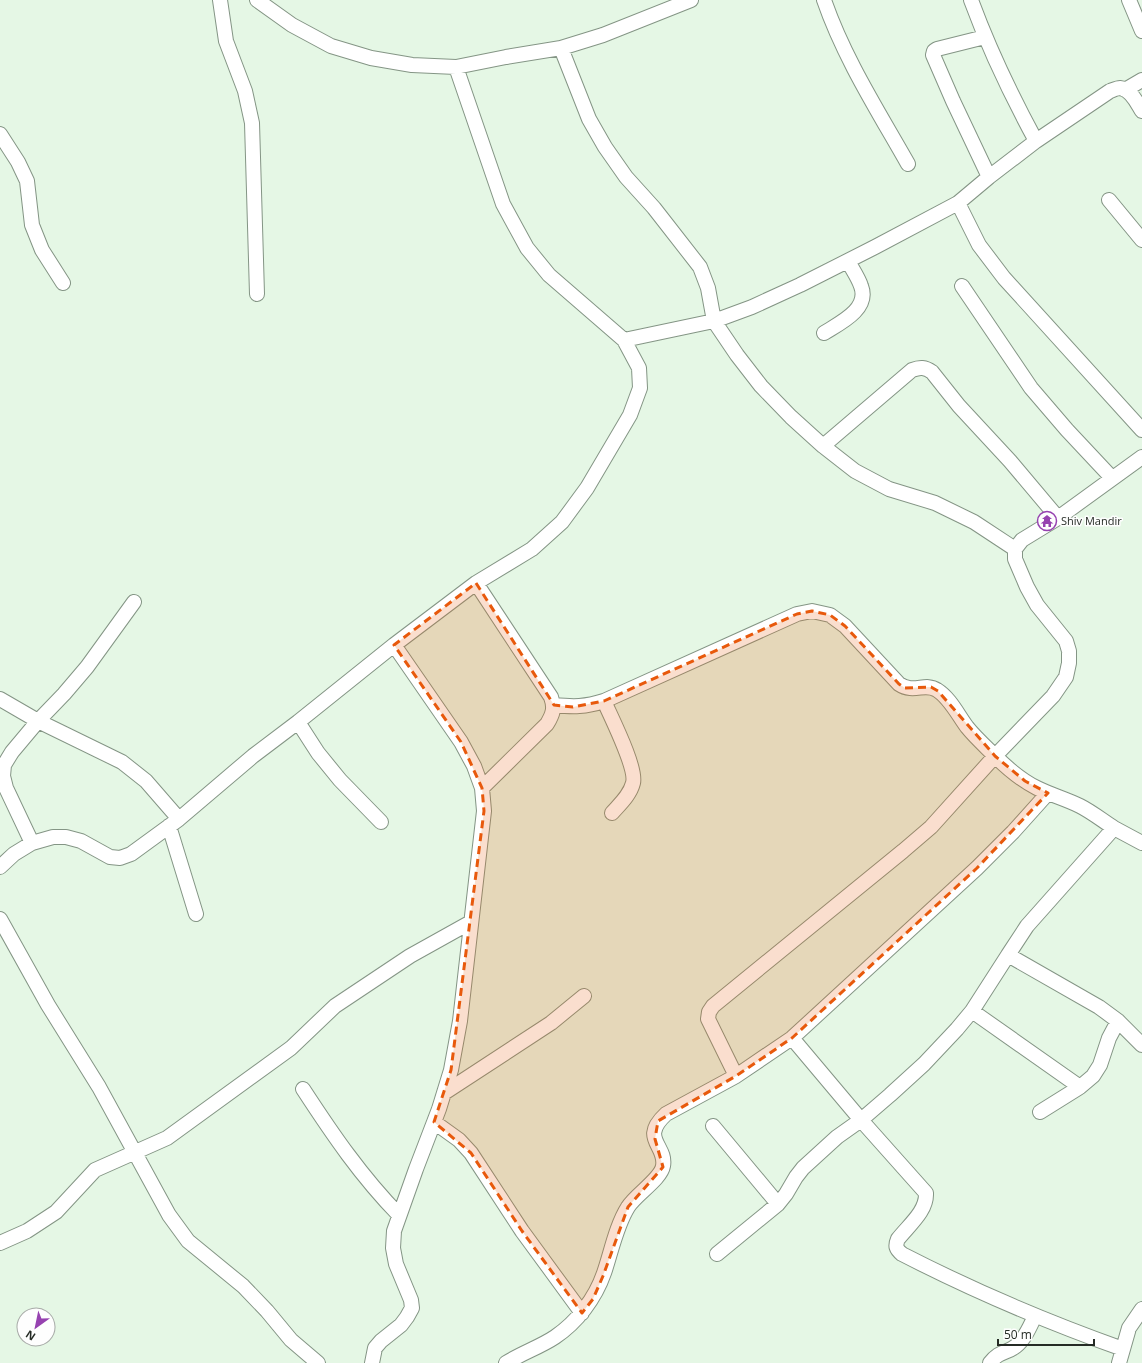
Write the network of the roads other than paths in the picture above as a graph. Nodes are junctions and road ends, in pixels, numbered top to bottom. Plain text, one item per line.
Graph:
1 (220, 0) edge
2 (257, 0) edge
3 (691, 0) edge
4 (824, 0) edge
5 (971, 0) edge
6 (1129, 0) edge
7 (1142, 31) edge
8 (985, 37) junction
9 (561, 48) junction
10 (456, 67) junction
11 (1142, 80) edge
12 (1125, 90) junction
13 (1142, 111) edge
14 (0, 134) edge
15 (1036, 141) junction
16 (908, 164) dead end
17 (989, 177) junction
18 (1109, 200) dead end
19 (958, 203) junction
20 (1142, 240) edge
21 (848, 261) junction
22 (63, 283) dead end
23 (962, 286) dead end
24 (257, 294) dead end
25 (714, 321) junction
26 (824, 334) dead end
27 (624, 340) junction
28 (1142, 430) edge
29 (823, 446) junction
30 (1142, 458) edge
31 (1112, 478) junction
32 (1058, 518) junction
33 (1015, 549) junction
34 (476, 583) junction
35 (134, 602) dead end
36 (394, 645) junction
37 (0, 699) edge
38 (604, 701) junction
39 (554, 705) junction
40 (38, 721) junction
41 (298, 722) junction
42 (995, 756) junction
43 (482, 788) junction
44 (1048, 793) junction
45 (612, 813) dead end
46 (174, 822) junction
47 (381, 822) dead end
48 (1114, 828) junction
49 (1142, 842) edge
50 (32, 843) junction
51 (0, 867) edge
52 (196, 914) dead end
53 (0, 919) edge
54 (471, 922) junction
55 (1008, 954) junction
56 (584, 996) dead end
57 (972, 1011) junction
58 (1118, 1021) junction
59 (792, 1038) junction
60 (1142, 1045) edge
61 (736, 1076) junction
62 (1080, 1087) junction
63 (303, 1089) dead end
64 (444, 1093) junction
65 (1040, 1112) dead end
66 (861, 1120) junction
67 (434, 1122) junction
68 (713, 1126) dead end
69 (134, 1152) junction
70 (778, 1204) junction
71 (399, 1215) junction
72 (0, 1243) edge
73 (718, 1254) dead end
74 (1142, 1309) edge
75 (582, 1313) junction
76 (1035, 1316) junction
77 (1123, 1349) junction
78 (318, 1363) edge
79 (372, 1363) edge
80 (506, 1363) edge
81 (990, 1363) edge
82 (1119, 1363) edge

1 - 24 street
2 - 10 street
3 - 9 street
4 - 16 street
5 - 8 street
6 - 7 street
8 - 15 street
8 - 17 street
9 - 10 street
9 - 25 street
10 - 27 street
11 - 12 street
12 - 13 street
12 - 15 street
14 - 22 street
15 - 17 street
17 - 19 street
18 - 20 street
19 - 21 street
19 - 28 street
21 - 25 street
21 - 26 street
23 - 31 street
25 - 27 street
25 - 29 street
27 - 34 street
29 - 32 street
29 - 33 street
30 - 31 street
31 - 32 street
32 - 33 street
33 - 42 street
34 - 36 street
34 - 39 street
35 - 40 street
36 - 41 street
36 - 43 street
37 - 40 street
38 - 39 street
38 - 42 street
38 - 45 street
39 - 43 street
40 - 46 street
40 - 50 street
41 - 46 street
41 - 47 street
42 - 44 street
42 - 61 street
43 - 54 street
44 - 48 street
44 - 59 street
46 - 50 street
46 - 52 street
48 - 49 street
48 - 55 street
50 - 51 street
53 - 69 street
54 - 64 street
54 - 69 street
55 - 57 street
55 - 58 street
56 - 64 street
57 - 62 street
57 - 66 street
58 - 60 street
58 - 62 street
59 - 61 street
59 - 66 street
61 - 75 street
62 - 65 street
63 - 71 street
64 - 67 street
66 - 70 street
66 - 76 street
67 - 71 street
67 - 75 street
68 - 70 street
69 - 72 street
69 - 78 street
70 - 73 street
71 - 79 street
74 - 77 street
75 - 80 street
76 - 77 street
76 - 81 street
77 - 82 street

